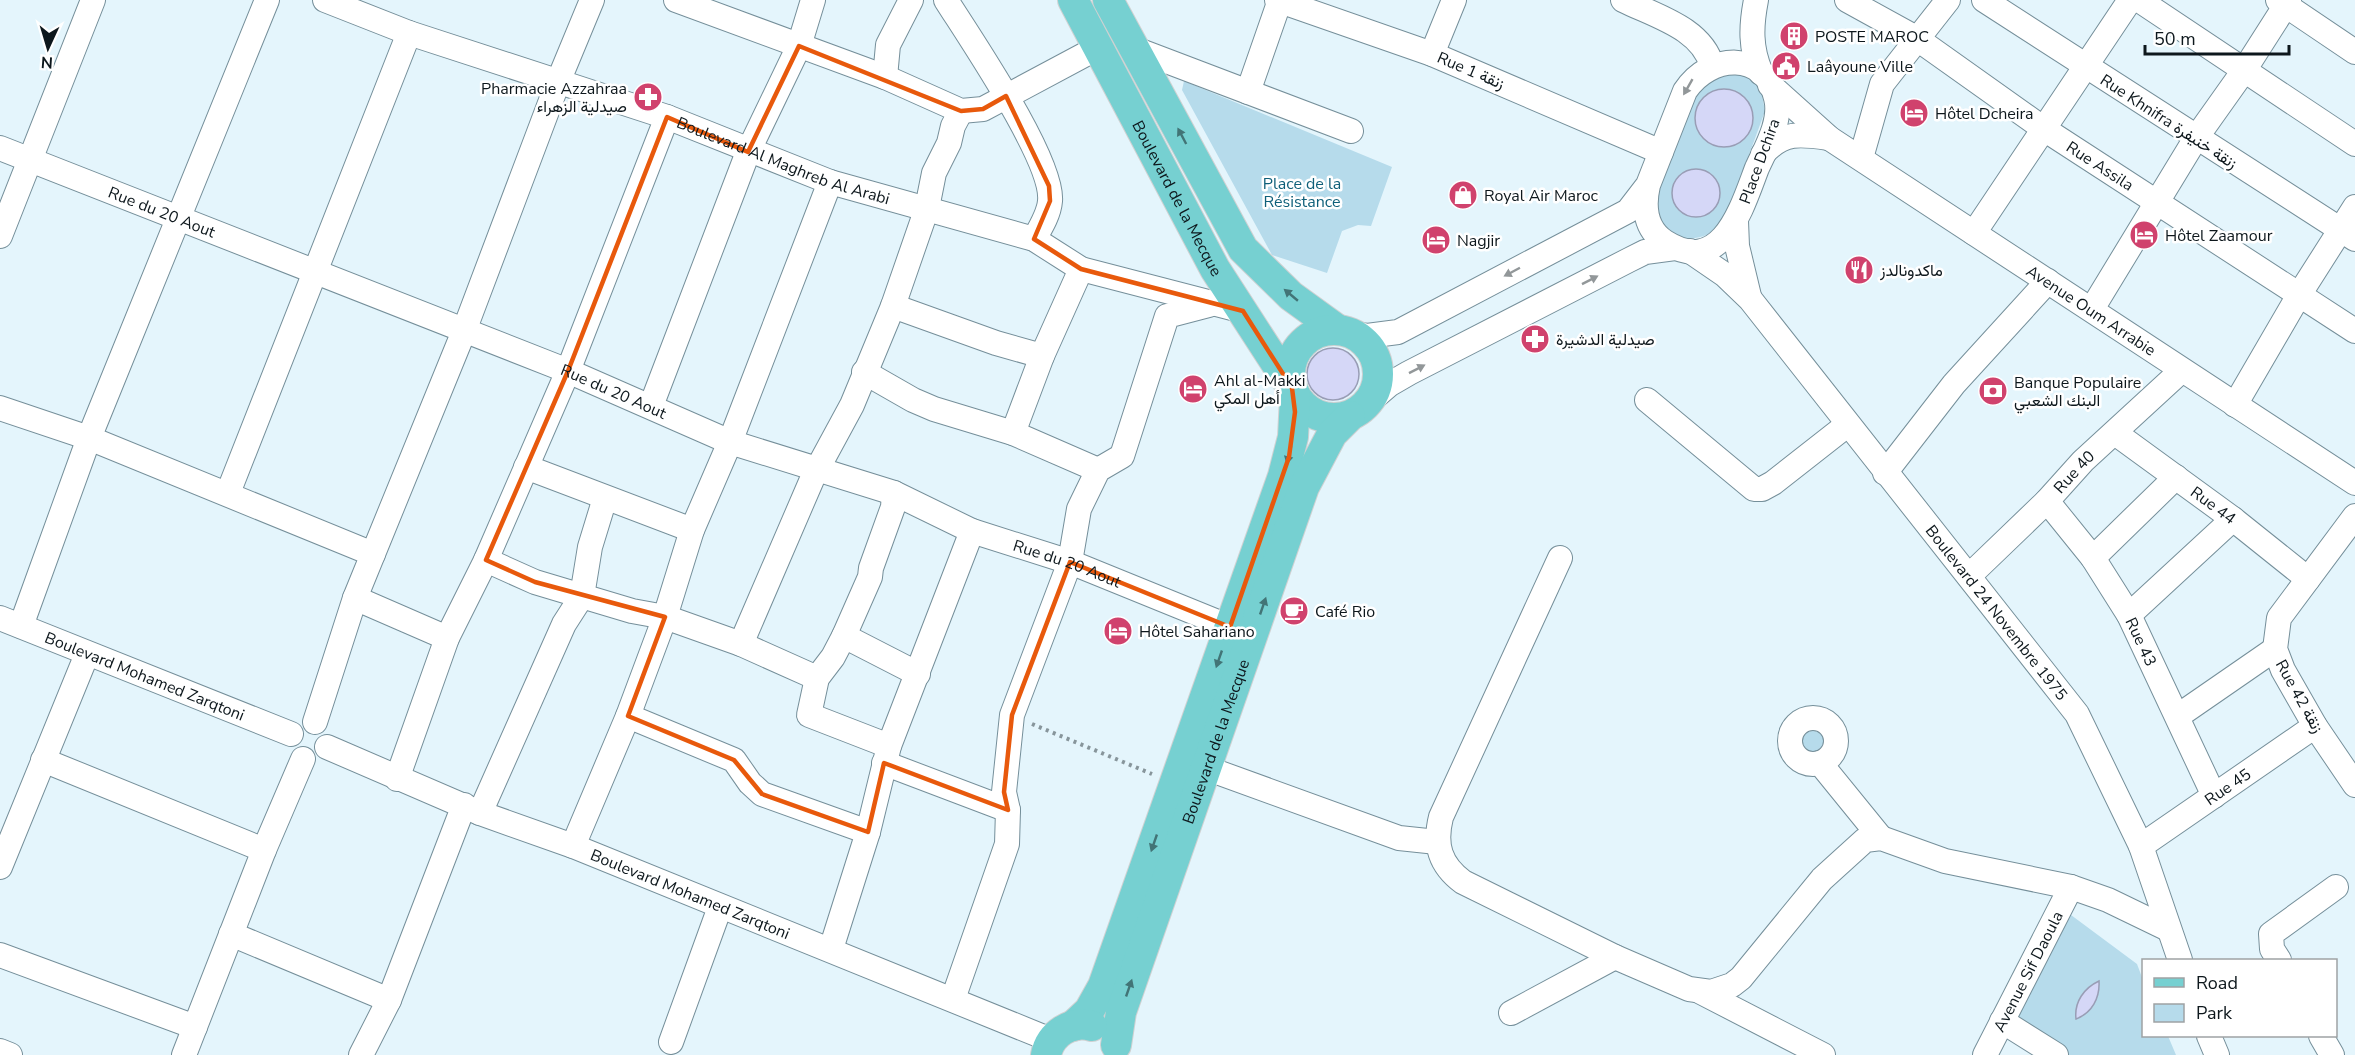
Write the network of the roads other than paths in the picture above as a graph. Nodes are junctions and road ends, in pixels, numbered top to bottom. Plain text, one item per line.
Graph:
1 (93, 0) edge
2 (267, 0) edge
3 (592, 0) edge
4 (676, 0) edge
5 (813, 0) edge
6 (911, 0) edge
7 (946, 0) edge
8 (1073, 0) edge
9 (1108, 0) edge
10 (1279, 0) edge
11 (1454, 0) edge
12 (1623, 0) edge
13 (1847, 0) edge
14 (1948, 0) edge
15 (1984, 0) edge
16 (2130, 0) edge
17 (2139, 0) edge
18 (332, 1) edge
19 (2284, 2) edge
20 (373, 9) edge
21 (1754, 12) edge
22 (409, 33) junction
23 (1916, 38) junction
24 (799, 46) junction
25 (1099, 46) junction
26 (1135, 49) junction
27 (2355, 52) edge
28 (1432, 54) junction
29 (1719, 64) junction
30 (2084, 66) junction
31 (2245, 69) junction
32 (885, 77) junction
33 (1765, 79) junction
34 (558, 82) junction
35 (1248, 92) junction
36 (1006, 96) junction
37 (961, 111) junction
38 (667, 117) junction
39 (2044, 129) junction
40 (1351, 131) dead end
41 (1829, 138) junction
42 (2196, 138) junction
43 (2355, 144) edge
44 (0, 148) edge
45 (748, 152) junction
46 (1661, 152) junction
47 (1763, 155) junction
48 (1861, 158) junction
49 (28, 159) junction
50 (830, 182) junction
51 (1648, 185) junction
52 (2157, 202) junction
53 (2355, 207) edge
54 (927, 208) junction
55 (179, 217) junction
56 (1736, 221) junction
57 (1974, 233) junction
58 (2348, 235) edge
59 (0, 236) edge
60 (1034, 239) junction
61 (1682, 249) junction
62 (1081, 269) junction
63 (314, 270) junction
64 (2048, 281) junction
65 (2299, 296) junction
66 (1750, 299) junction
67 (893, 306) junction
68 (1229, 307) junction
69 (2092, 309) junction
70 (464, 330) junction
71 (1344, 331) junction
72 (2355, 332) edge
73 (1042, 356) junction
74 (568, 371) junction
75 (2181, 371) junction
76 (864, 372) junction
77 (1294, 392) junction
78 (1647, 400) dead end
79 (2235, 405) junction
80 (651, 406) junction
81 (0, 408) edge
82 (1359, 409) junction
83 (1847, 425) junction
84 (1013, 433) junction
85 (2115, 433) junction
86 (89, 438) junction
87 (730, 441) junction
88 (526, 467) junction
89 (819, 469) junction
90 (1098, 470) junction
91 (1885, 473) junction
92 (2176, 477) junction
93 (2355, 483) edge
94 (228, 493) junction
95 (894, 493) junction
96 (605, 498) junction
97 (2047, 501) junction
98 (2355, 516) edge
99 (2233, 519) junction
100 (692, 530) junction
101 (972, 531) junction
102 (373, 554) junction
103 (1560, 558) dead end
104 (2093, 558) junction
105 (486, 560) junction
106 (1070, 562) junction
107 (1969, 576) junction
108 (2308, 579) junction
109 (582, 596) junction
110 (355, 598) junction
111 (2129, 615) junction
112 (665, 617) junction
113 (10, 622) edge
114 (1230, 627) junction
115 (844, 636) junction
116 (447, 638) junction
117 (741, 644) junction
118 (2275, 649) junction
119 (87, 654) junction
120 (918, 674) junction
121 (817, 678) junction
122 (628, 716) junction
123 (2178, 716) junction
124 (315, 722) junction
125 (2315, 726) junction
126 (291, 734) junction
127 (327, 747) junction
128 (887, 755) junction
129 (303, 759) junction
130 (43, 760) junction
131 (1821, 763) dead end
132 (1206, 768) junction
133 (397, 779) junction
134 (2355, 785) edge
135 (2214, 796) junction
136 (472, 809) junction
137 (1008, 810) junction
138 (868, 832) junction
139 (1881, 838) junction
140 (1437, 842) junction
141 (573, 846) junction
142 (2141, 846) junction
143 (264, 850) junction
144 (3, 851) edge
145 (2071, 887) junction
146 (2336, 887) dead end
147 (720, 907) junction
148 (2168, 929) junction
149 (231, 934) junction
150 (831, 949) junction
151 (0, 955) edge
152 (1615, 957) junction
153 (2180, 959) edge
154 (2278, 959) edge
155 (1701, 992) junction
156 (953, 999) junction
157 (389, 1000) junction
158 (1511, 1012) dead end
159 (2002, 1021) junction
160 (195, 1027) junction
161 (2211, 1037) edge
162 (2322, 1037) edge
163 (1057, 1040) edge
164 (672, 1042) dead end
165 (1117, 1050) edge
166 (0, 1051) edge
167 (10, 1055) edge
168 (184, 1055) edge
169 (361, 1055) edge
170 (1823, 1055) edge
171 (1985, 1055) edge
172 (2056, 1055) edge
173 (2217, 1055) edge
174 (2332, 1055) edge

1 - 49 street
2 - 55 street
3 - 34 street
4 - 24 street
5 - 24 street
6 - 32 street
7 - 36 street
8 - 25 main road, Boulevard de la Mecque
9 - 26 main road, Boulevard de la Mecque
10 - 28 street, Rue 1 زنقة
10 - 35 street
11 - 28 street
12 - 29 street
13 - 23 street, Rue Assila
14 - 23 street
15 - 30 street, Rue Khnifra زنقة خنيفرة
16 - 30 street
17 - 31 street
18 - 20 street, Boulevard Al Maghreb Al Arabi
19 - 27 street
19 - 31 street
20 - 22 street, Boulevard Al Maghreb Al Arabi
21 - 29 street
21 - 33 street, Place Dchira
22 - 34 street, Boulevard Al Maghreb Al Arabi
22 - 63 street
23 - 39 street, Rue Assila
23 - 48 street
24 - 32 street
24 - 45 street
25 - 36 street
25 - 68 main road, Boulevard de la Mecque
26 - 35 street
71 -> 26 main road, Boulevard de la Mecque
28 - 46 street, Rue 1 زنقة
29 - 33 street
29 -> 46 street
30 - 39 street
30 - 42 street, Rue Khnifra زنقة خنيفرة
31 - 42 street
31 - 43 street
32 - 37 street
33 - 41 street, Avenue Oum Arrabie
33 - 47 street, Place Dchira
34 - 38 street, Boulevard Al Maghreb Al Arabi
34 - 70 street
35 - 40 street
36 - 37 street
36 - 60 street
37 - 54 street
38 - 45 street, Boulevard Al Maghreb Al Arabi
38 - 74 street
39 - 52 street, Rue Assila
39 - 57 street
41 - 47 street, Avenue Oum Arrabie
41 - 48 street, Avenue Oum Arrabie
42 - 52 street
42 - 58 street, Rue Khnifra زنقة خنيفرة
44 - 49 street, Rue du 20 Aout
45 - 50 street, Boulevard Al Maghreb Al Arabi
45 - 80 street
46 - 51 street
47 - 56 street, Place Dchira
48 - 57 street, Avenue Oum Arrabie
49 - 55 street, Rue du 20 Aout
49 - 59 street
50 - 54 street, Boulevard Al Maghreb Al Arabi
50 - 87 street
51 - 61 street
51 -> 71 street
52 - 65 street, Rue Assila
52 - 69 street
53 - 58 street
54 - 60 street, Boulevard Al Maghreb Al Arabi
54 - 67 street
55 - 63 street, Rue du 20 Aout
55 - 86 street
56 - 61 street, Place Dchira
56 - 66 street, Boulevard 24 Novembre 1975
57 - 64 street, Avenue Oum Arrabie
58 - 65 street
60 - 62 street, Boulevard Al Maghreb Al Arabi
61 - 66 street, Boulevard 24 Novembre 1975
82 -> 61 street, Place Dchira
62 - 68 street, Boulevard Al Maghreb Al Arabi
62 - 73 street
63 - 70 street, Rue du 20 Aout
63 - 94 street
64 - 69 street, Avenue Oum Arrabie
64 - 91 street
65 - 72 street, Rue Assila
65 - 79 street
66 - 83 street, Boulevard 24 Novembre 1975
67 - 73 street
67 - 76 street
68 - 77 main road, Boulevard de la Mecque
68 - 90 street
69 - 75 street, Avenue Oum Arrabie
70 - 74 street, Rue du 20 Aout
70 - 102 street
71 - 77 main road
71 - 82 main road
73 - 84 street
74 - 80 street, Rue du 20 Aout
74 - 88 street
75 - 79 street, Avenue Oum Arrabie
75 - 85 street, Rue 40
76 - 84 street
76 - 89 street
77 - 82 main road
77 -> 114 main road
78 - 83 street
79 - 93 street, Avenue Oum Arrabie
80 - 87 street, Rue du 20 Aout
81 - 86 street
132 -> 82 main road, Boulevard de la Mecque
83 - 91 street, Boulevard 24 Novembre 1975
84 - 90 street
85 - 92 street, Rue 44
85 - 97 street, Rue 40
86 - 94 street
86 - 113 street
87 - 89 street, Rue du 20 Aout
87 - 100 street
88 - 96 street
88 - 105 street
89 - 95 street, Rue du 20 Aout
89 - 117 street
90 - 106 street
91 - 107 street, Boulevard 24 Novembre 1975
92 - 99 street, Rue 44
92 - 104 street
94 - 102 street
95 - 101 street, Rue du 20 Aout
95 - 115 street
96 - 100 street
96 - 109 street
97 - 104 street, Rue 43
97 - 107 street, Rue 40
98 - 108 street, Rue 42 زنقة
99 - 108 street, Rue 44
99 - 111 street
100 - 112 street
101 - 106 street, Rue du 20 Aout
101 - 120 street
102 - 110 street
103 - 140 street
104 - 111 street, Rue 43
105 - 109 street
105 - 116 street
106 - 114 street, Rue du 20 Aout
106 - 137 street
107 - 142 street, Boulevard 24 Novembre 1975
108 - 118 street, Rue 42 زنقة
109 - 112 street
109 - 136 street
110 - 116 street
110 - 124 street
111 - 123 street, Rue 43
112 - 117 street
112 - 122 street
113 - 119 street, Boulevard Mohamed Zarqtoni
114 -> 163 main road
115 - 120 street
115 - 121 street
116 - 133 street
117 - 121 street
118 - 123 street
118 - 125 street, Rue 42 زنقة
119 - 126 street, Boulevard Mohamed Zarqtoni
119 - 130 street
120 - 128 street
121 - 128 street
122 - 138 street
122 - 141 street
123 - 135 street, Rue 43
124 - 126 street
124 - 127 street
125 - 134 street, Rue 42 زنقة
125 - 135 street, Rue 45
126 - 129 street
127 - 129 street
127 - 133 street, Boulevard Mohamed Zarqtoni
128 - 137 street
128 - 138 street
129 - 143 street
130 - 143 street
130 - 144 street
131 - 139 street
132 - 140 street
165 -> 132 main road, Boulevard de la Mecque
133 - 136 street, Boulevard Mohamed Zarqtoni
135 - 142 street, Rue 45
136 - 141 street, Boulevard Mohamed Zarqtoni
136 - 157 street
137 - 156 street
138 - 150 street
139 - 145 street
139 - 155 street
140 - 152 street
141 - 147 street, Boulevard Mohamed Zarqtoni
142 - 148 street, Boulevard 24 Novembre 1975
143 - 149 street
145 - 148 street
145 - 159 street, Avenue Sif Daoula
146 - 154 street
147 - 150 street, Boulevard Mohamed Zarqtoni
147 - 164 street
148 - 153 street, Boulevard 24 Novembre 1975
149 - 157 street
149 - 160 street
150 - 156 street, Boulevard Mohamed Zarqtoni
151 - 160 street
152 - 155 street
152 - 158 street
155 - 170 street
156 - 163 street, Boulevard Mohamed Zarqtoni
157 - 169 street
159 - 171 street, Avenue Sif Daoula
159 - 172 street
160 - 168 street
161 - 173 street
162 - 174 street
163 - 165 main road
166 - 167 street

